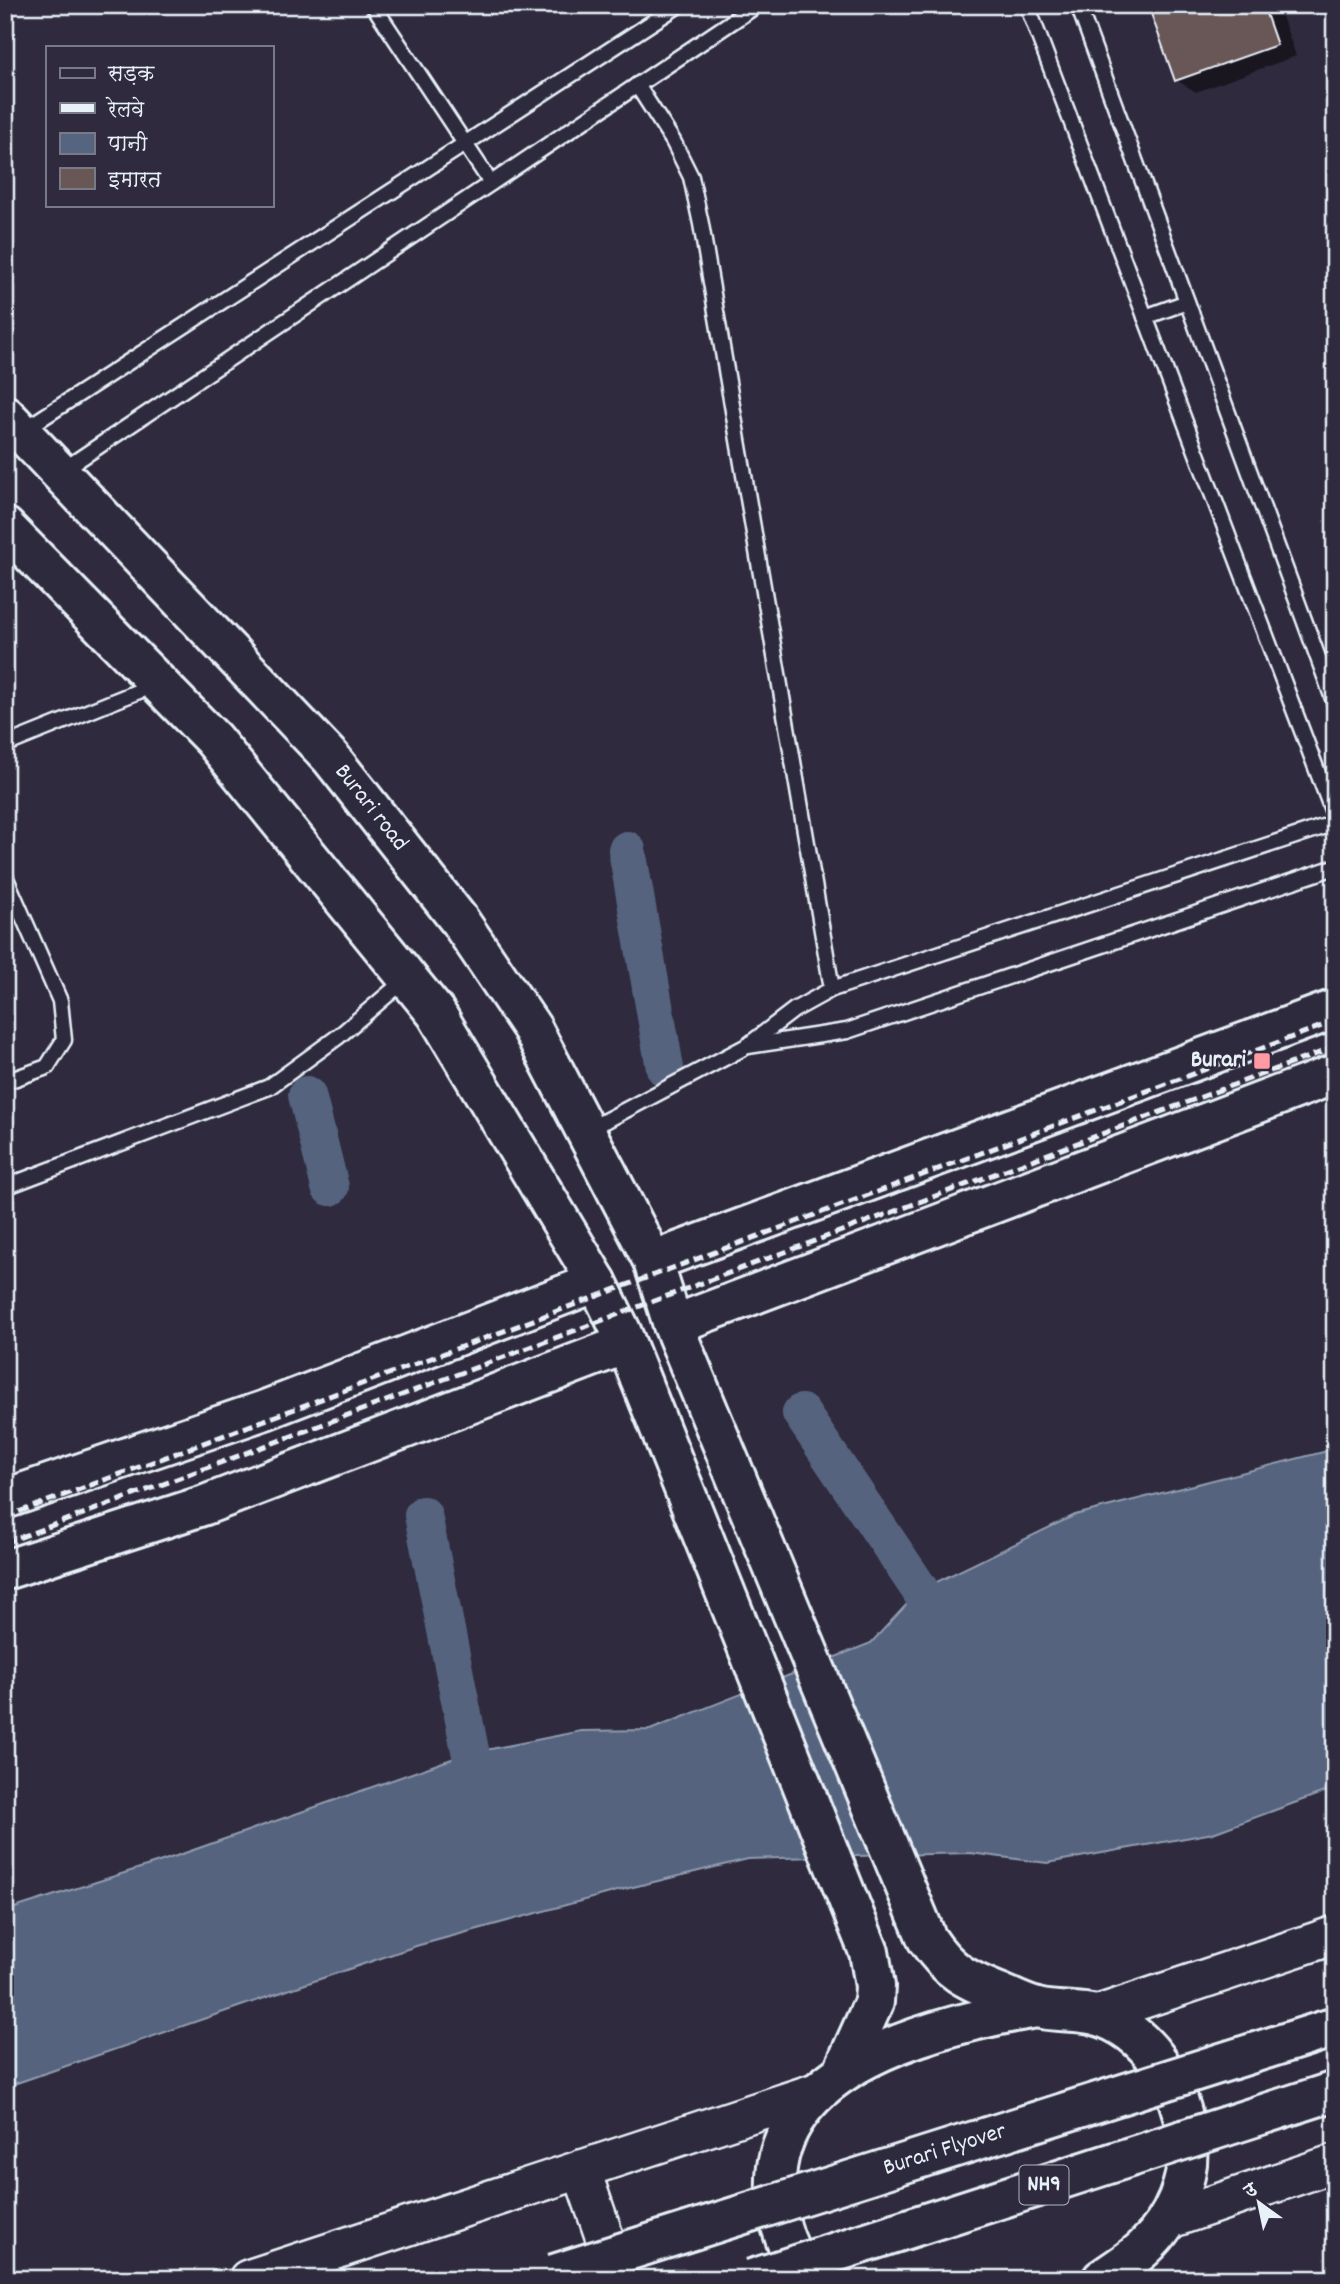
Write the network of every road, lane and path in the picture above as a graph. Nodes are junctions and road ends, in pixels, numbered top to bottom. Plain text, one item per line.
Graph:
1 (373, 5) edge
2 (680, 5) edge
3 (757, 5) edge
4 (1027, 5) edge
5 (1078, 5) edge
6 (637, 85) junction
7 (465, 144) junction
8 (491, 183) junction
9 (1187, 302) junction
10 (1145, 317) junction
11 (13, 424) edge
12 (59, 472) junction
13 (5, 527) edge
14 (158, 683) junction
15 (1335, 704) edge
16 (5, 745) edge
17 (1335, 821) edge
18 (1335, 867) edge
19 (5, 876) edge
20 (407, 978) junction
21 (832, 989) junction
22 (1335, 1009) edge
23 (747, 1046) junction
24 (1335, 1074) edge
25 (5, 1082) edge
26 (586, 1132) junction
27 (5, 1187) edge
28 (653, 1261) junction
29 (597, 1282) junction
30 (673, 1325) junction
31 (626, 1344) junction
32 (5, 1499) edge
33 (5, 1570) edge
34 (1335, 1935) edge
35 (1036, 2008) junction
36 (1096, 2015) junction
37 (1335, 2027) edge
38 (830, 2081) junction
39 (1335, 2091) edge
40 (1335, 2163) edge
41 (581, 2169) junction
42 (1153, 2249) edge
43 (554, 2274) dead end
44 (248, 2279) edge
45 (619, 2279) edge
46 (752, 2279) edge
47 (809, 2279) edge
48 (1102, 2279) edge

1 - 7 lane
2 - 7 lane
3 - 6 lane
4 - 10 lane
5 - 9 lane
6 - 8 lane
6 - 21 lane
7 - 8 lane
7 - 11 lane
8 - 12 lane
9 - 10 lane
9 - 15 lane
10 - 17 lane
11 - 12 main road, Burari road
12 - 26 main road, Burari road
13 - 14 main road
14 - 16 lane
14 - 20 main road
17 - 21 lane
18 - 23 lane
19 - 25 lane
20 - 27 lane
20 - 29 main road
21 - 23 lane
22 - 28 main road
23 - 26 lane
24 - 30 main road
26 - 28 main road, Burari road
28 - 30 main road, Burari road
29 - 31 main road
29 - 32 main road
30 - 35 main road, Burari road
31 - 33 main road
31 - 38 main road
34 - 36 street
35 - 36 main road
35 - 38 main road
36 - 42 main road
37 - 43 main road, Burari Flyover, bridge
38 - 41 street
38 - 47 main road
39 - 46 main road, NH9, bridge
40 - 42 street
41 - 44 street
41 - 45 street
42 - 48 main road

